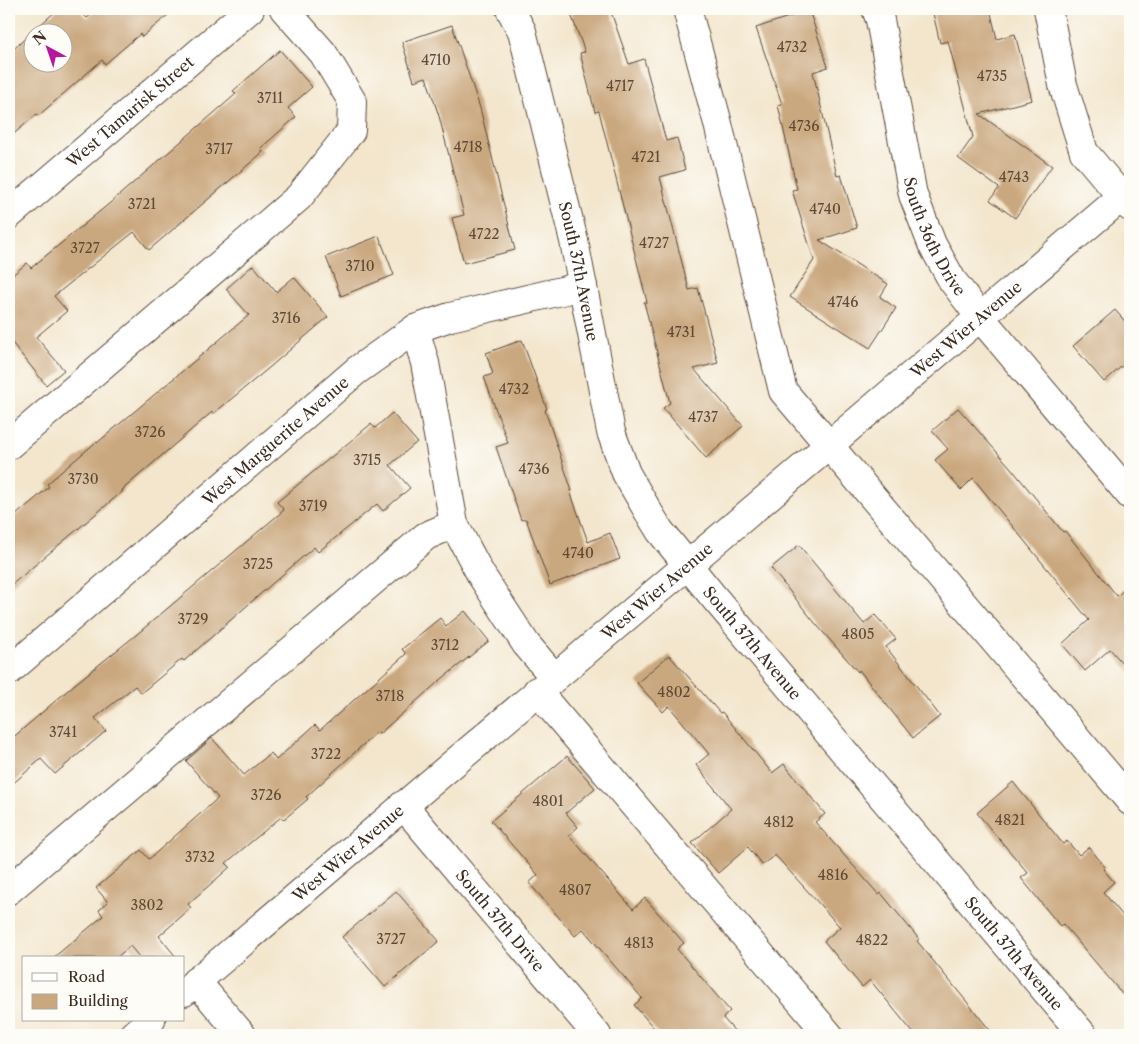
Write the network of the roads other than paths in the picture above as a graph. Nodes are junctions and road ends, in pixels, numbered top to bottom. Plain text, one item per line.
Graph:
1 (250, 9) edge
2 (284, 9) edge
3 (510, 9) edge
4 (687, 9) edge
5 (876, 9) edge
6 (1048, 9) edge
7 (1127, 198) edge
8 (9, 215) edge
9 (583, 286) junction
10 (980, 317) junction
11 (415, 329) junction
12 (828, 444) junction
13 (9, 445) edge
14 (1130, 495) edge
15 (454, 524) junction
16 (687, 564) junction
17 (9, 671) edge
18 (545, 684) junction
19 (1130, 801) edge
20 (403, 805) junction
21 (9, 890) edge
22 (190, 986) edge
23 (149, 1022) edge
24 (133, 1035) edge
25 (242, 1035) edge
26 (597, 1035) edge
27 (829, 1035) edge
28 (1083, 1035) edge

1 - 8 street, West Tamarisk Street
2 - 13 street
3 - 9 street, South 37th Avenue
4 - 12 street
5 - 10 street, South 36th Drive
6 - 7 street
7 - 10 street, West Wier Avenue
9 - 11 street, West Marguerite Avenue
9 - 16 street, South 37th Avenue
10 - 12 street, West Wier Avenue
10 - 14 street, South 36th Drive
11 - 15 street
11 - 17 street, West Marguerite Avenue
12 - 16 street, West Wier Avenue
12 - 19 street
15 - 18 street
15 - 21 street
16 - 18 street, West Wier Avenue
16 - 28 street, South 37th Avenue
18 - 20 street, West Wier Avenue
18 - 27 street
20 - 22 street, West Wier Avenue
20 - 26 street, South 37th Drive
22 - 25 street
23 - 24 street

